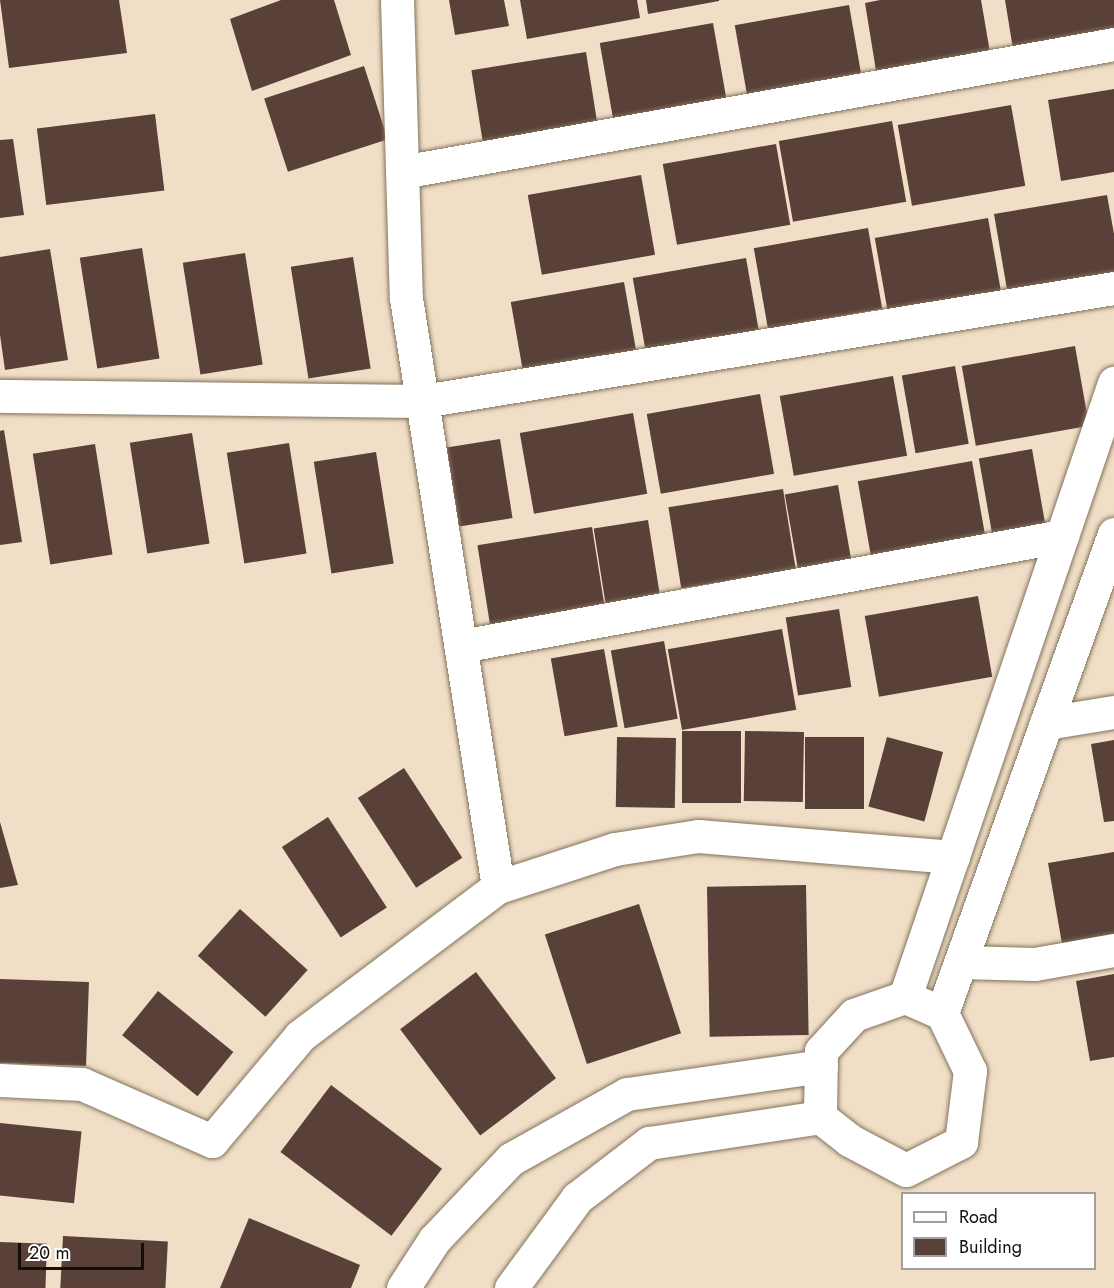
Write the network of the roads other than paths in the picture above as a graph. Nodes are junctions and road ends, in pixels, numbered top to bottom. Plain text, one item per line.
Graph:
1 (397, 0) edge
2 (1114, 44) edge
3 (402, 172) junction
4 (1114, 288) edge
5 (1114, 383) edge
6 (0, 396) edge
7 (423, 401) junction
8 (1114, 534) edge
9 (1062, 536) junction
10 (461, 646) junction
11 (1114, 712) edge
12 (1046, 723) junction
13 (953, 857) junction
14 (498, 887) junction
15 (1114, 950) edge
16 (960, 962) junction
17 (905, 997) junction
18 (942, 1013) junction
19 (821, 1066) junction
20 (0, 1080) edge
21 (820, 1118) junction
22 (403, 1288) edge
23 (511, 1288) edge

1 - 3 street
2 - 3 street
3 - 7 street
4 - 7 street
5 - 9 street
6 - 7 street
7 - 10 street
8 - 12 street
9 - 10 street
9 - 13 street
10 - 14 street
11 - 12 street
12 - 16 street
13 - 14 street
13 - 17 street
14 - 20 street
15 - 16 street
16 - 18 street
17 - 18 street
17 - 19 street
18 - 21 street
19 - 21 street
19 - 22 street
21 - 23 street

